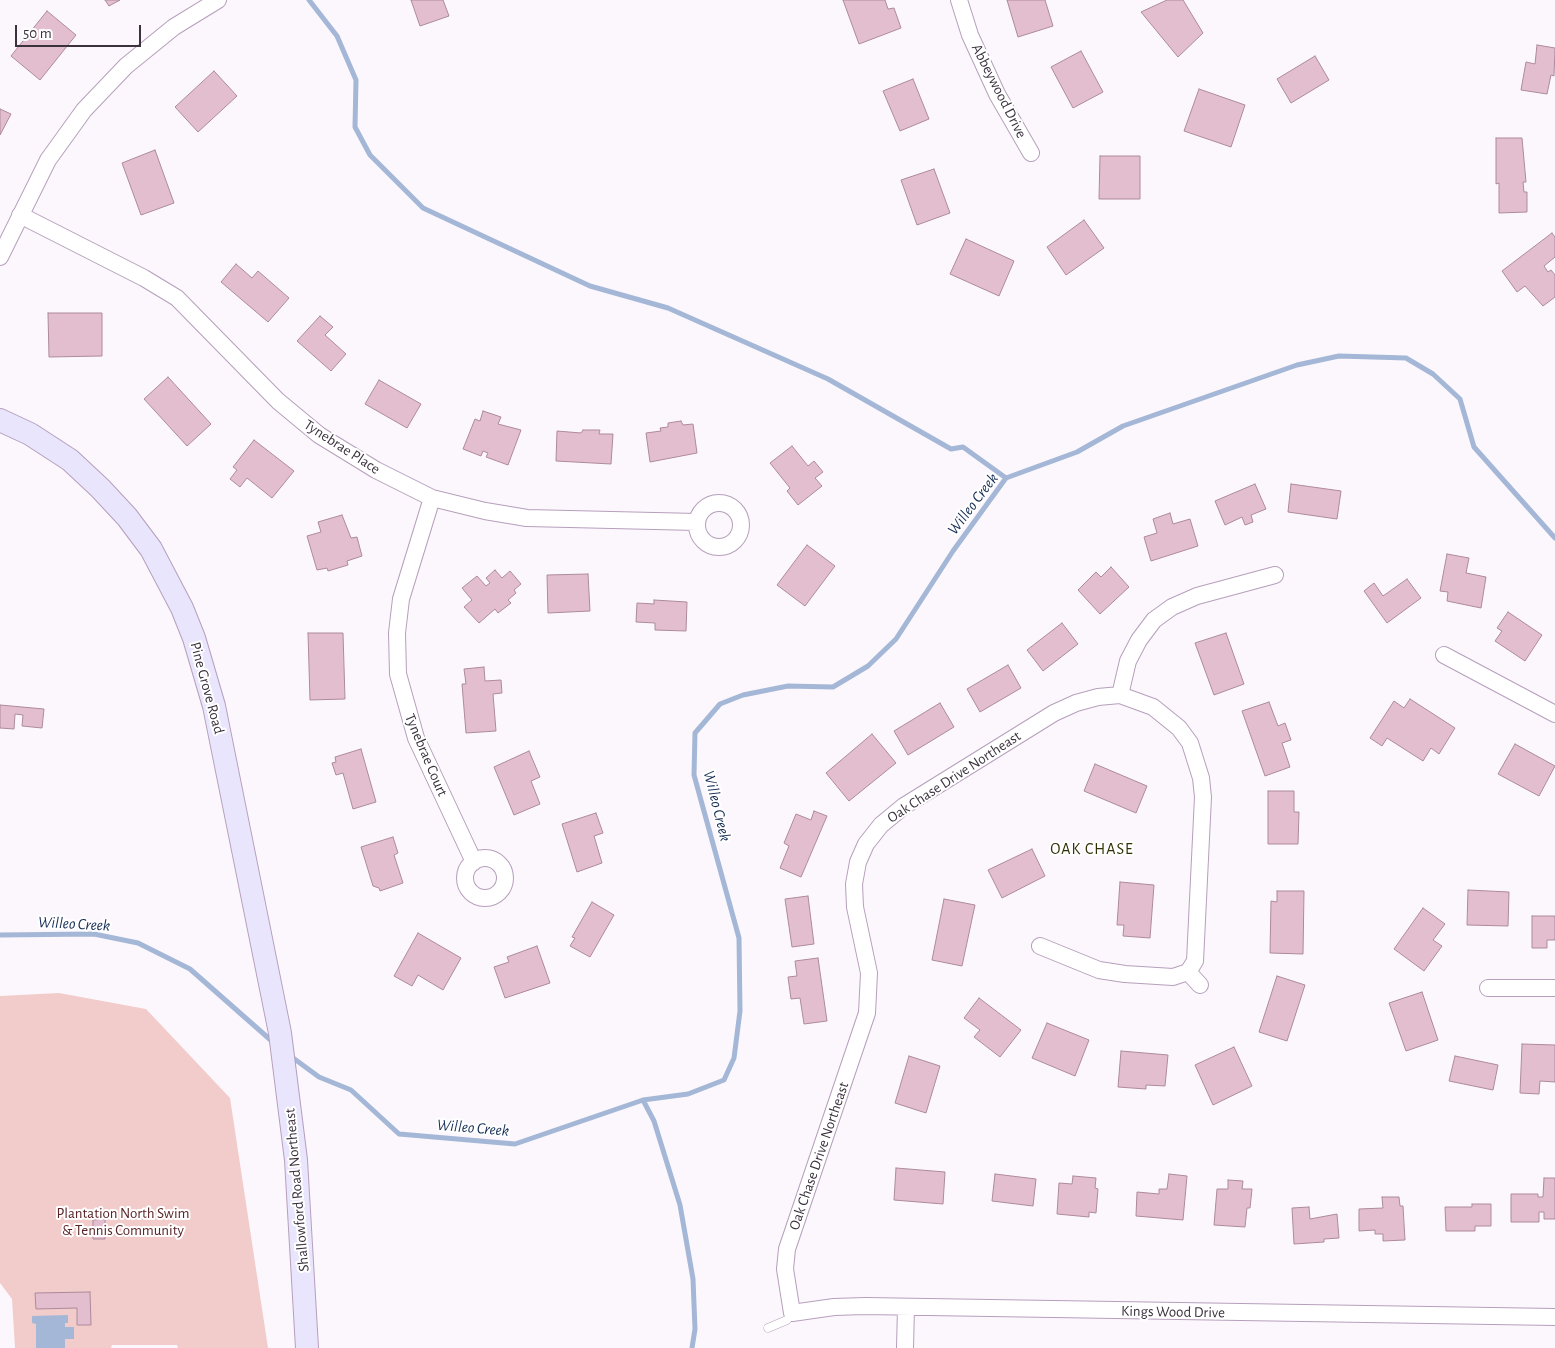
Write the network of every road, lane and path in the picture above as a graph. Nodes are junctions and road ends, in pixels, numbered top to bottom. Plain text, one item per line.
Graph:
1 (218, 0) edge
2 (959, 0) edge
3 (1032, 154) dead end
4 (20, 215) junction
5 (0, 257) edge
6 (0, 420) edge
7 (432, 498) junction
8 (697, 522) dead end
9 (1275, 575) dead end
10 (1444, 655) dead end
11 (1120, 696) junction
12 (1555, 714) edge
13 (474, 862) dead end
14 (1040, 946) dead end
15 (1188, 972) junction
16 (1200, 985) dead end
17 (1488, 988) dead end
18 (1555, 988) edge
19 (280, 1033) joint
20 (906, 1307) junction
21 (792, 1314) junction
22 (1555, 1317) edge
23 (768, 1328) dead end
24 (307, 1348) edge
25 (905, 1348) edge

1 - 4 street
2 - 3 street, Abbeywood Drive
4 - 5 street
4 - 7 street, Tynebrae Place
6 - 19 main road, Pine Grove Road
7 - 8 street, Tynebrae Place
7 - 13 street, Tynebrae Court
9 - 11 street
10 - 12 street
11 - 15 street, Oak Chase Drive Northeast
11 - 21 street, Oak Chase Drive Northeast
14 - 15 street
15 - 16 street
17 - 18 street
19 - 24 main road, Shallowford Road Northeast
20 - 21 street, Kings Wood Drive
20 - 22 street, Kings Wood Drive
20 - 25 street
21 - 23 lane

